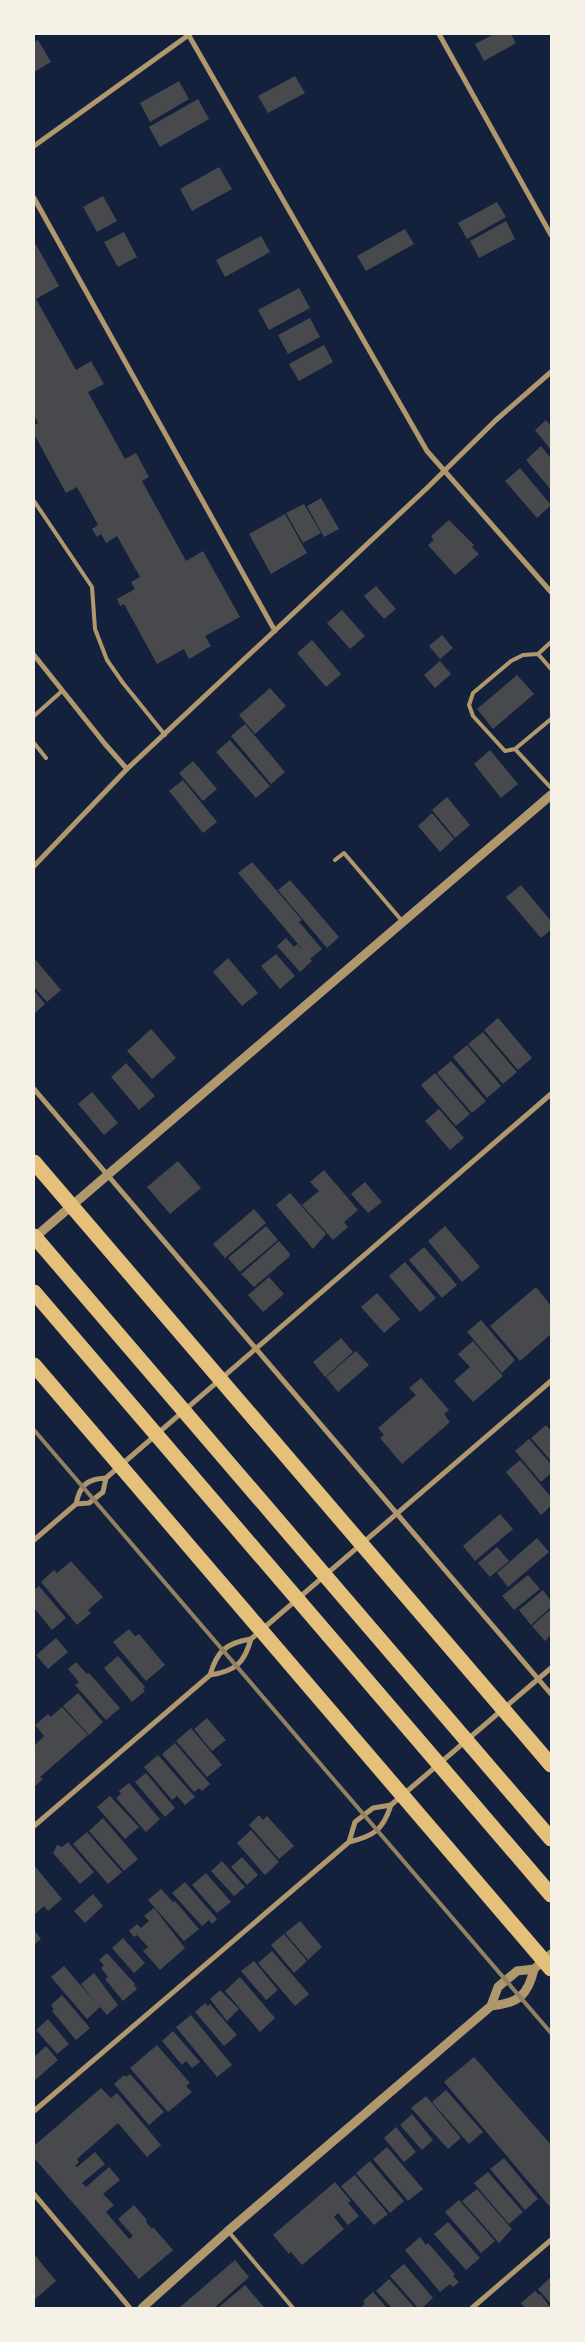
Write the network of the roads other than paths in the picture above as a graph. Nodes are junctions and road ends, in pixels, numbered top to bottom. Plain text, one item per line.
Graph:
1 (189, 34) edge
2 (438, 34) edge
3 (34, 146) edge
4 (34, 198) edge
5 (551, 235) edge
6 (551, 372) edge
7 (445, 470) junction
8 (34, 501) edge
9 (551, 592) edge
10 (275, 631) junction
11 (551, 642) edge
12 (538, 654) junction
13 (34, 655) edge
14 (551, 669) edge
15 (62, 691) junction
16 (34, 716) edge
17 (551, 719) edge
18 (166, 735) junction
19 (34, 743) edge
20 (515, 749) junction
21 (46, 758) dead end
22 (127, 769) junction
23 (551, 788) edge
24 (551, 795) edge
25 (335, 860) dead end
26 (34, 866) edge
27 (403, 922) junction
28 (34, 1090) edge
29 (551, 1094) edge
30 (34, 1162) edge
31 (106, 1176) junction
32 (34, 1237) edge
33 (34, 1292) edge
34 (256, 1349) junction
35 (34, 1366) edge
36 (551, 1381) edge
37 (106, 1478) junction
38 (76, 1504) junction
39 (397, 1512) junction
40 (34, 1540) edge
41 (251, 1639) junction
42 (551, 1668) edge
43 (210, 1675) junction
44 (539, 1679) junction
45 (551, 1694) edge
46 (551, 1765) edge
47 (392, 1805) junction
48 (34, 1826) edge
49 (551, 1839) edge
50 (349, 1842) junction
51 (548, 1891) edge
52 (551, 1954) edge
53 (534, 1969) junction
54 (551, 1969) edge
55 (491, 2006) junction
56 (34, 2112) edge
57 (34, 2194) edge
58 (228, 2231) junction
59 (551, 2240) edge
60 (130, 2308) edge
61 (142, 2308) edge
62 (293, 2308) edge
63 (472, 2308) edge

1 - 3 street
1 - 7 street
2 - 5 street
4 - 10 street
6 - 7 street
7 - 9 street
7 - 10 street
8 - 18 lane
10 - 18 street
11 - 12 lane
12 - 14 lane
12 - 20 lane
13 - 15 street
15 - 16 lane
15 - 22 street
17 - 20 lane
18 - 22 street
19 - 21 lane
20 - 23 lane
22 - 26 street
24 - 27 street
25 - 27 lane
27 - 31 street
28 - 31 street
29 - 34 street
30 - 46 highway
31 - 32 street
31 - 34 street
32 - 49 highway
33 - 51 highway
34 - 37 street
34 - 39 street
35 - 54 highway
36 - 39 street
37 - 38 street
37 - 38 street
38 - 40 street
39 - 41 street
39 - 44 street
41 - 43 street
41 - 43 street
42 - 44 street
43 - 48 street
44 - 45 street
44 - 47 street
47 - 50 street
47 - 50 street
50 - 56 street
52 - 53 street
53 - 55 street
53 - 55 street
55 - 58 street
57 - 60 street
58 - 61 street
58 - 62 lane
59 - 63 street

